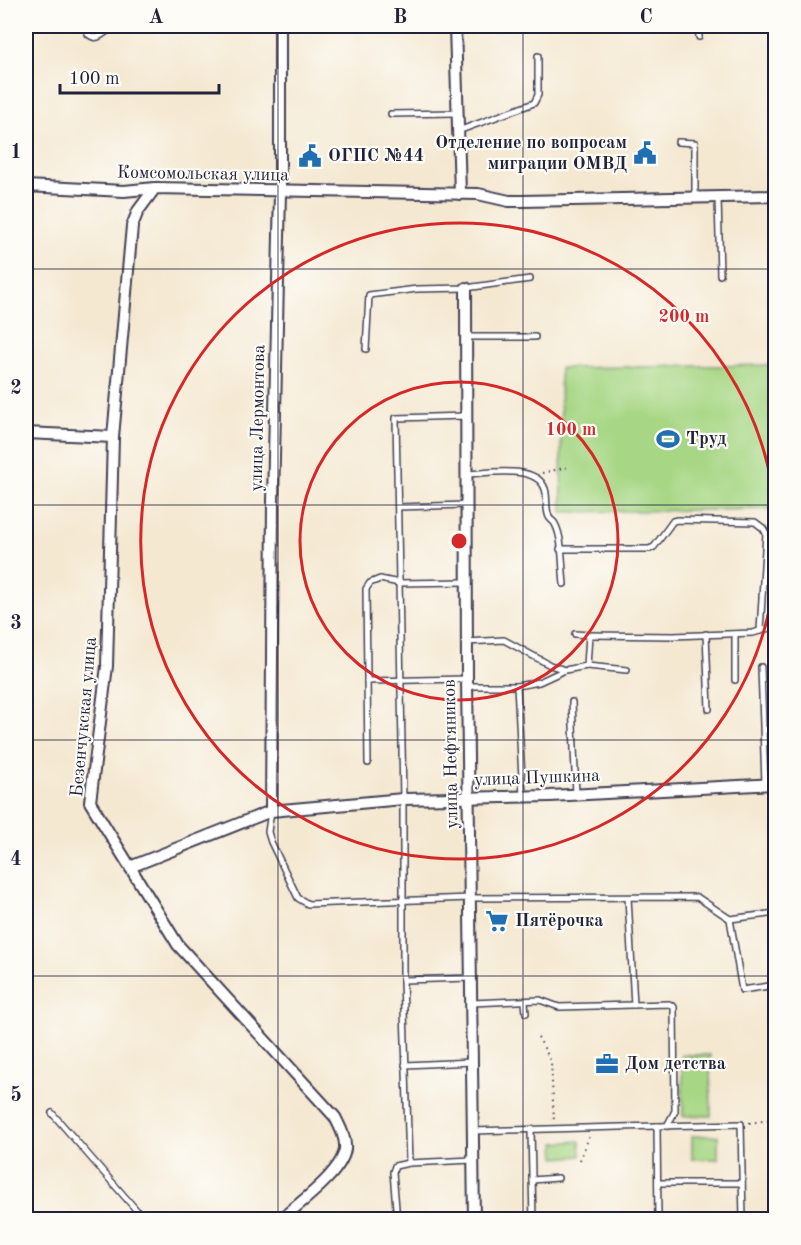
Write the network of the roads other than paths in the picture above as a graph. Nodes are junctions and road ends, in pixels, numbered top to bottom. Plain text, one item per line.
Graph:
1 (87, 26) edge
2 (280, 26) edge
3 (455, 26) edge
4 (698, 26) edge
5 (151, 28) dead end
6 (699, 37) dead end
7 (538, 56) dead end
8 (457, 112) junction
9 (391, 114) dead end
10 (458, 131) junction
11 (678, 142) dead end
12 (26, 186) edge
13 (155, 188) junction
14 (280, 192) junction
15 (460, 194) junction
16 (776, 196) edge
17 (695, 198) junction
18 (718, 198) junction
19 (720, 275) dead end
20 (530, 279) dead end
21 (466, 288) junction
22 (466, 337) junction
23 (535, 338) dead end
24 (366, 349) dead end
25 (466, 417) junction
26 (26, 433) edge
27 (112, 437) junction
28 (466, 474) junction
29 (466, 505) junction
30 (398, 507) junction
31 (560, 549) junction
32 (466, 582) junction
33 (399, 583) junction
34 (564, 584) dead end
35 (776, 626) edge
36 (760, 631) junction
37 (575, 634) dead end
38 (706, 634) junction
39 (735, 634) junction
40 (589, 635) junction
41 (466, 642) junction
42 (587, 666) junction
43 (761, 667) dead end
44 (565, 670) junction
45 (627, 670) dead end
46 (401, 680) junction
47 (735, 680) dead end
48 (367, 681) junction
49 (467, 683) junction
50 (517, 686) junction
51 (572, 702) dead end
52 (709, 710) dead end
53 (776, 729) edge
54 (764, 730) junction
55 (368, 764) dead end
56 (770, 784) edge
57 (576, 794) junction
58 (523, 796) junction
59 (469, 797) junction
60 (403, 800) junction
61 (271, 811) junction
62 (130, 867) junction
63 (470, 898) junction
64 (628, 898) junction
65 (402, 900) junction
66 (776, 913) edge
67 (730, 919) junction
68 (470, 978) junction
69 (403, 980) junction
70 (776, 985) edge
71 (525, 1002) junction
72 (471, 1003) junction
73 (634, 1005) junction
74 (525, 1013) dead end
75 (472, 1062) junction
76 (405, 1065) junction
77 (52, 1113) dead end
78 (657, 1126) junction
79 (667, 1126) junction
80 (531, 1130) junction
81 (472, 1131) junction
82 (473, 1160) junction
83 (409, 1163) junction
84 (558, 1178) dead end
85 (532, 1180) junction
86 (658, 1183) junction
87 (742, 1183) junction
88 (284, 1218) edge
89 (145, 1220) edge
90 (397, 1220) edge
91 (474, 1220) edge
92 (533, 1220) edge
93 (658, 1220) edge
94 (743, 1220) edge

1 - 5 lane
2 - 14 street, улица Лермонтова
3 - 8 street
4 - 6 lane
7 - 10 lane
8 - 9 lane
8 - 10 street
10 - 15 street
11 - 17 lane
12 - 13 street, Комсомольская улица
13 - 14 street, Комсомольская улица
13 - 27 street, Безенчукская улица
14 - 15 street, Комсомольская улица
14 - 61 street, улица Лермонтова
15 - 17 street, Комсомольская улица
16 - 18 street, Комсомольская улица
17 - 18 street, Комсомольская улица
18 - 19 lane
20 - 21 lane
21 - 22 street, улица Нефтяников
21 - 24 lane
22 - 23 lane
22 - 25 street, улица Нефтяников
25 - 28 street, улица Нефтяников
25 - 30 lane
26 - 27 street
27 - 62 street, Безенчукская улица
28 - 29 street, улица Нефтяников
28 - 31 lane
29 - 30 lane
29 - 32 street, улица Нефтяников
30 - 33 lane
31 - 34 lane
31 - 36 lane
32 - 33 lane
32 - 41 street, улица Нефтяников
33 - 46 lane
33 - 48 lane
35 - 36 lane
36 - 39 lane
37 - 40 lane
38 - 39 lane
38 - 40 lane
38 - 52 lane
39 - 47 lane
40 - 42 lane
41 - 44 lane
41 - 49 street, улица Нефтяников
42 - 44 lane
42 - 45 lane
43 - 54 lane
44 - 50 lane
46 - 48 lane
46 - 49 lane
46 - 60 lane
48 - 55 lane
49 - 50 lane
49 - 59 street, улица Нефтяников
50 - 58 lane
51 - 57 lane
53 - 54 lane
54 - 56 lane
56 - 57 street, улица Пушкина
57 - 58 street, улица Пушкина
58 - 59 street, улица Пушкина
59 - 60 street, улица Пушкина
59 - 63 street, улица Нефтяников
60 - 61 street, улица Пушкина
60 - 65 lane
61 - 62 street, улица Пушкина
61 - 65 lane
62 - 88 street, Безенчукская улица
63 - 64 lane
63 - 65 lane
63 - 68 street, улица Нефтяников
64 - 67 lane
64 - 73 lane
65 - 69 lane
66 - 67 lane
67 - 70 lane
68 - 69 lane
68 - 72 street, улица Нефтяников
69 - 76 lane
71 - 72 lane
71 - 73 lane
71 - 74 lane
72 - 75 street, улица Нефтяников
73 - 79 lane
75 - 76 lane
75 - 81 street, улица Нефтяников
76 - 83 lane
77 - 89 lane
78 - 79 lane
78 - 80 lane
78 - 86 lane
79 - 87 lane
80 - 81 lane
80 - 85 lane
81 - 82 street, улица Нефтяников
82 - 83 lane
82 - 91 street, улица Нефтяников
83 - 90 lane
84 - 85 lane
85 - 92 lane
86 - 87 lane
86 - 93 lane
87 - 94 lane

